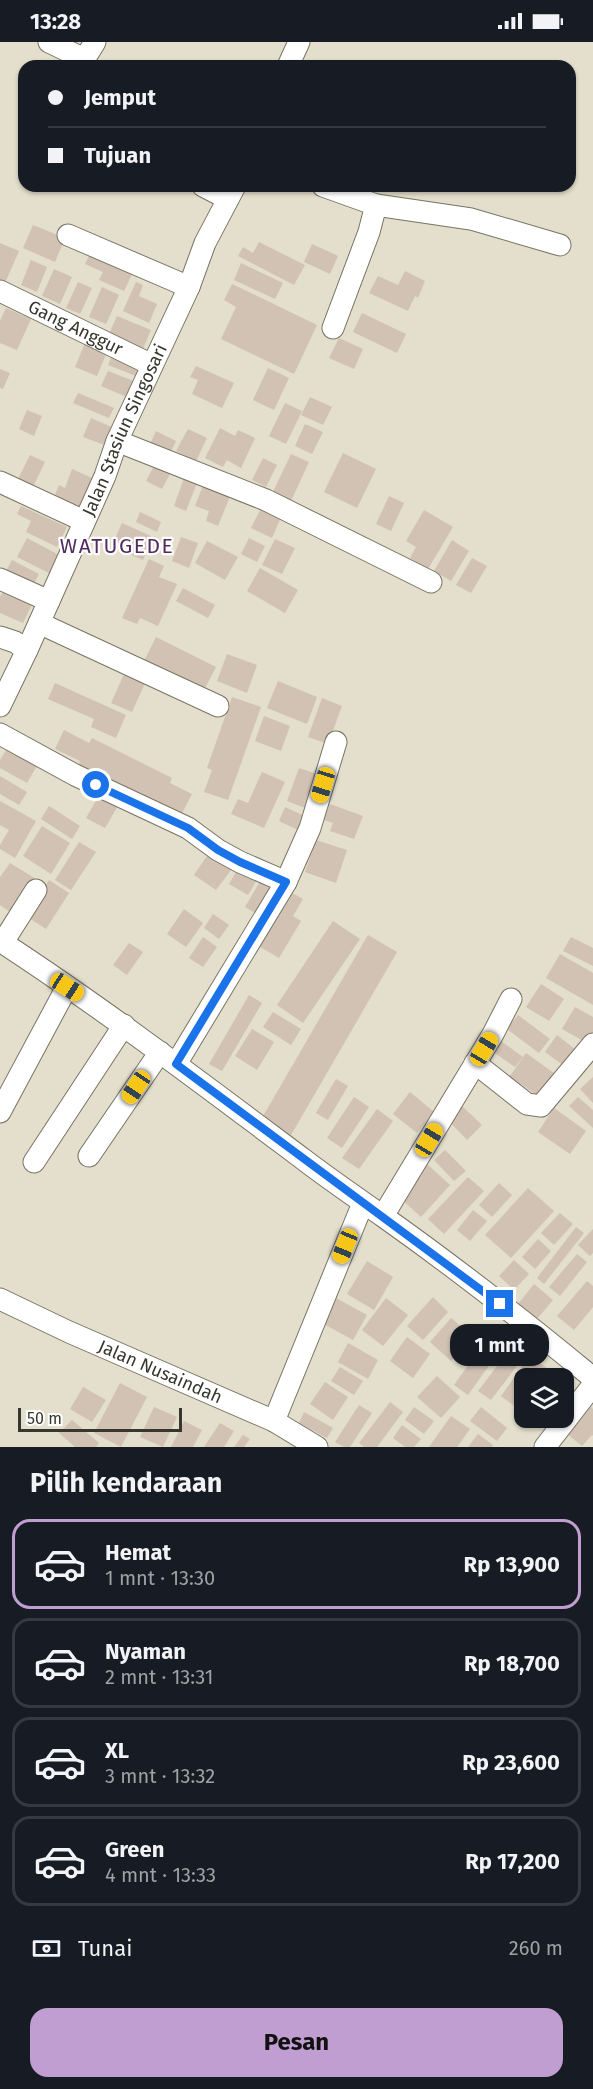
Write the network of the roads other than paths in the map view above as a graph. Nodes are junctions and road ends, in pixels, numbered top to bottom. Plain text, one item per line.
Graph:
1 (49, 42) edge
2 (95, 42) edge
3 (299, 42) edge
4 (291, 60) edge
5 (340, 192) edge
6 (232, 193) edge
7 (376, 205) junction
8 (68, 235) dead end
9 (560, 245) dead end
10 (189, 287) junction
11 (0, 291) edge
12 (333, 328) dead end
13 (152, 365) junction
14 (117, 441) junction
15 (0, 482) edge
16 (84, 521) junction
17 (0, 579) edge
18 (431, 582) dead end
19 (49, 601) junction
20 (39, 623) junction
21 (0, 637) edge
22 (27, 650) junction
23 (0, 706) edge
24 (218, 706) dead end
25 (0, 734) edge
26 (336, 742) dead end
27 (286, 882) junction
28 (36, 890) dead end
29 (1, 941) edge
30 (67, 987) junction
31 (511, 999) dead end
32 (124, 1025) junction
33 (593, 1044) edge
34 (168, 1058) junction
35 (475, 1064) junction
36 (0, 1112) edge
37 (89, 1156) dead end
38 (34, 1162) dead end
39 (363, 1203) junction
40 (383, 1216) junction
41 (0, 1299) edge
42 (593, 1378) edge
43 (593, 1385) edge
44 (274, 1421) junction
45 (317, 1447) edge
46 (545, 1447) edge

1 - 2 street
3 - 4 street
5 - 7 street
6 - 10 street, Jalan Stasiun Singosari
7 - 9 street
7 - 12 street
8 - 10 street
10 - 13 street, Jalan Stasiun Singosari
11 - 13 street, Gang Anggur
13 - 14 street, Jalan Stasiun Singosari
14 - 16 street, Jalan Stasiun Singosari
14 - 18 street
15 - 16 street
16 - 19 street, Jalan Stasiun Singosari
17 - 19 street
19 - 20 street, Jalan Stasiun Singosari
20 - 22 street, Jalan Stasiun Singosari
20 - 24 street
21 - 22 street
22 - 23 street, Jalan Stasiun Singosari
25 - 27 street
26 - 27 street
27 - 34 street
28 - 29 street
29 - 30 street
30 - 32 street
30 - 36 street
31 - 35 street
32 - 34 street
32 - 38 street
33 - 35 street
34 - 37 street
34 - 39 street
35 - 40 street
39 - 40 street
39 - 44 street
40 - 42 street
41 - 44 street, Jalan Nusaindah
43 - 46 street
44 - 45 street, Jalan Nusaindah

